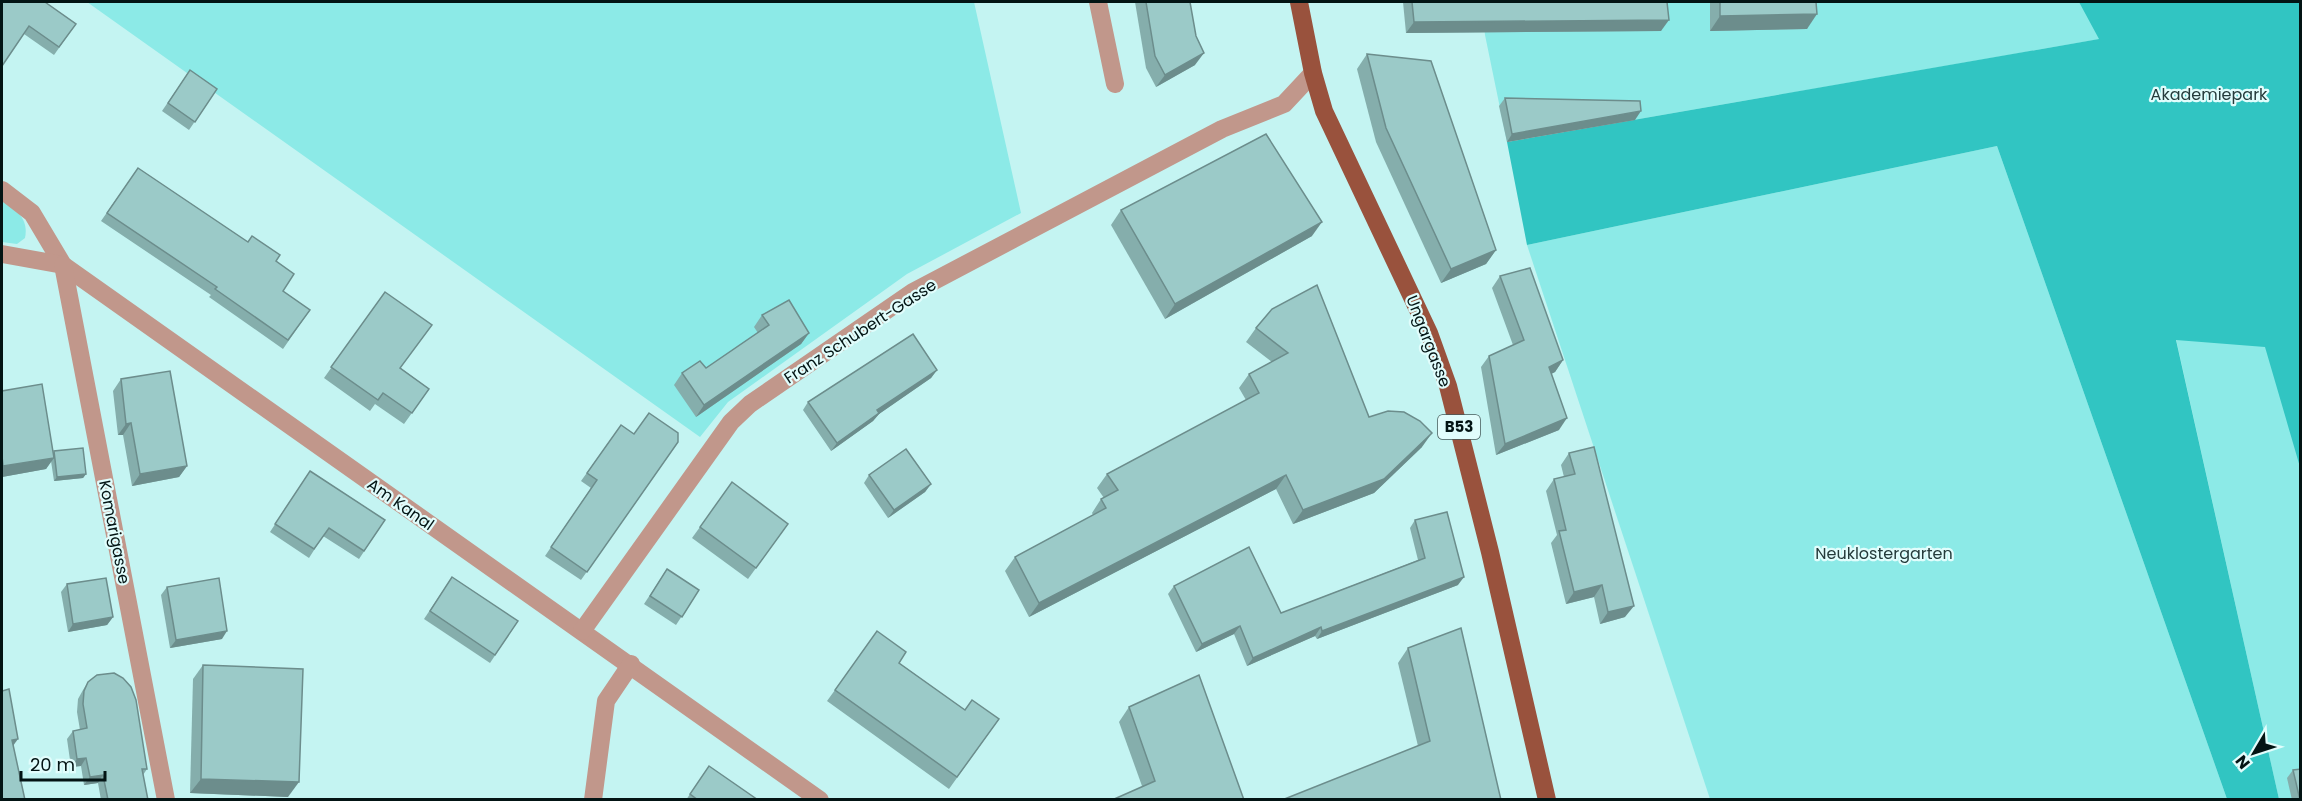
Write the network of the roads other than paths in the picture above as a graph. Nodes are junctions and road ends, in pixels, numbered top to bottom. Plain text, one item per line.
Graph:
1 (1098, 2) edge
2 (1299, 2) edge
3 (1313, 74) junction
4 (1115, 84) dead end
5 (2, 190) edge
6 (2, 254) edge
7 (63, 265) junction
8 (582, 631) junction
9 (631, 664) junction
10 (166, 800) edge
11 (593, 800) edge
12 (820, 800) edge
13 (1547, 800) edge

1 - 4 street
2 - 3 main road, Ungargasse / B53
3 - 8 street, Franz Schubert-Gasse
3 - 13 main road, Ungargasse / B53
5 - 7 street, Am Kanal
6 - 7 street
7 - 8 street, Am Kanal
7 - 10 street, Komarigasse
8 - 9 street, Am Kanal
9 - 11 street
9 - 12 street, Am Kanal

